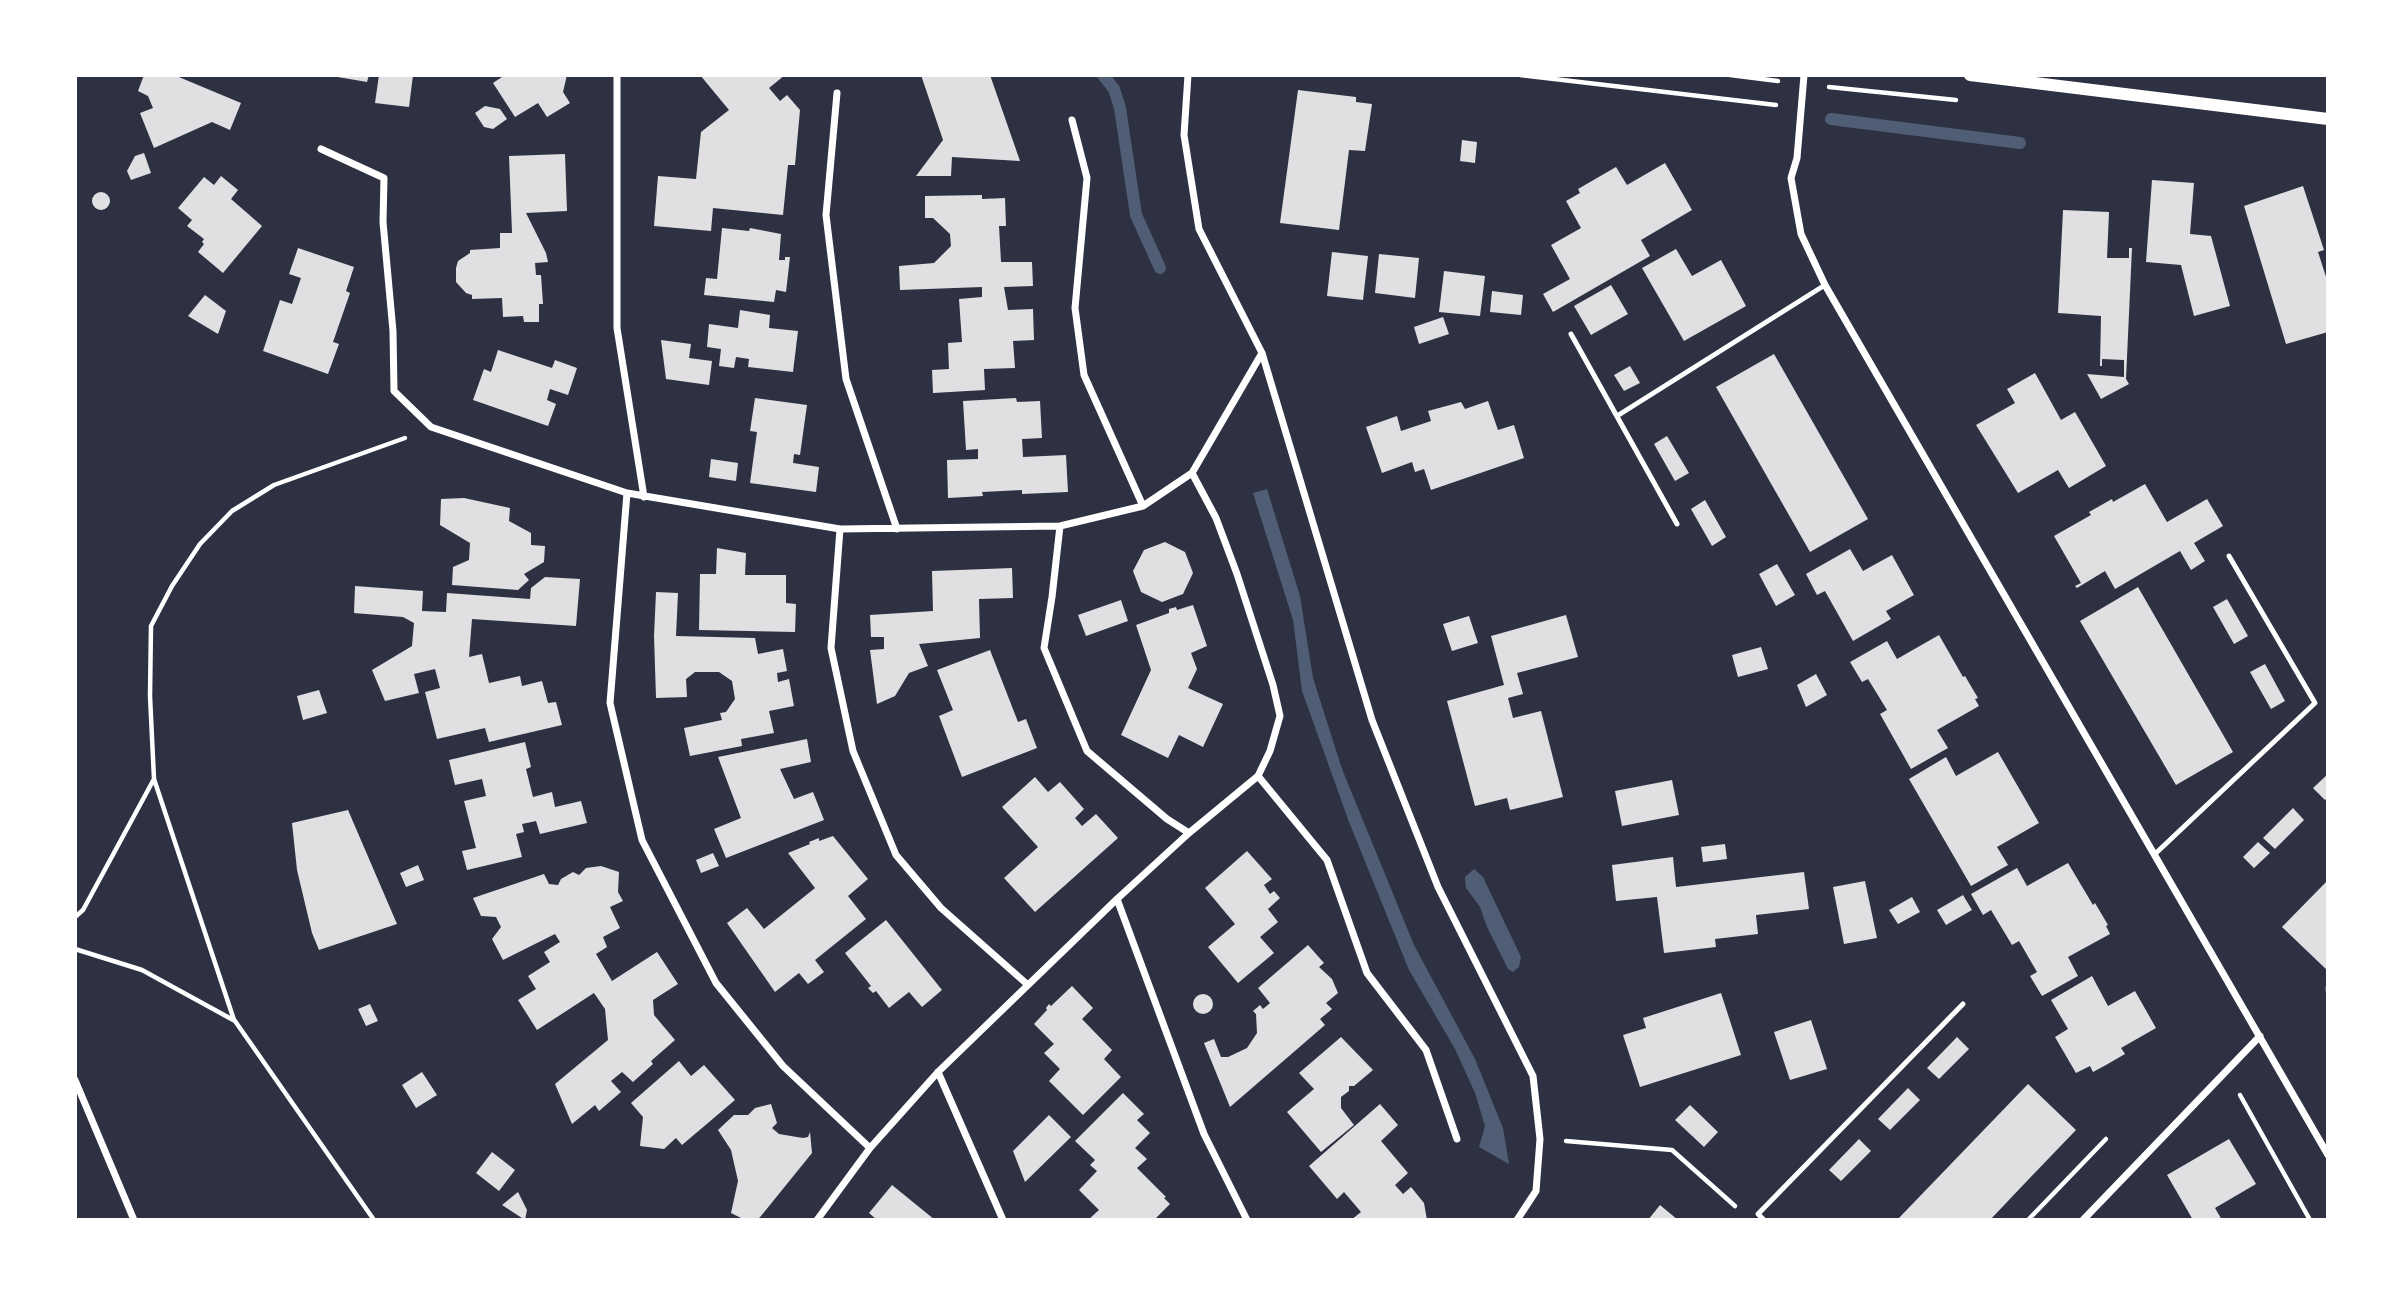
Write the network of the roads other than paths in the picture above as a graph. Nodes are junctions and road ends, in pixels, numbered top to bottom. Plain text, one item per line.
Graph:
1 (617, 75) edge
2 (1188, 75) edge
3 (1804, 75) edge
4 (1970, 75) edge
5 (837, 93) dead end
6 (2328, 119) edge
7 (1072, 120) dead end
8 (321, 149) dead end
9 (1825, 285) junction
10 (1571, 334) dead end
11 (1262, 353) junction
12 (1617, 416) junction
13 (1192, 473) junction
14 (627, 493) junction
15 (644, 497) junction
16 (1143, 506) junction
17 (1677, 524) dead end
18 (1060, 526) junction
19 (840, 529) junction
20 (897, 529) junction
21 (2229, 556) dead end
22 (1258, 776) junction
23 (1189, 833) junction
24 (2155, 854) junction
25 (1117, 899) junction
26 (1028, 985) junction
27 (1964, 1004) dead end
28 (2260, 1036) junction
29 (938, 1072) junction
30 (75, 1080) edge
31 (1457, 1139) dead end
32 (870, 1148) junction
33 (2328, 1155) edge
34 (2091, 1211) junction
35 (134, 1220) edge
36 (817, 1220) edge
37 (1003, 1220) edge
38 (1247, 1220) edge
39 (1517, 1220) edge
40 (1764, 1220) edge
41 (2083, 1220) edge
42 (2096, 1220) edge

1 - 15 street
2 - 11 street
3 - 9 street
4 - 6 street
5 - 20 street
7 - 16 street
8 - 14 street
9 - 12 lane
9 - 24 street
10 - 12 lane
11 - 13 street
11 - 39 street
12 - 17 lane
13 - 16 street
13 - 22 street
14 - 15 street
14 - 32 street
15 - 19 street
16 - 18 street
18 - 20 street
18 - 23 street
19 - 20 street
19 - 26 street
21 - 24 lane
22 - 23 street
22 - 31 street
23 - 25 street
24 - 28 street
25 - 26 street
25 - 38 street
26 - 29 street
27 - 40 lane
28 - 33 street
28 - 34 street
29 - 32 street
29 - 37 street
30 - 35 street
32 - 36 street
34 - 41 street
34 - 42 lane

